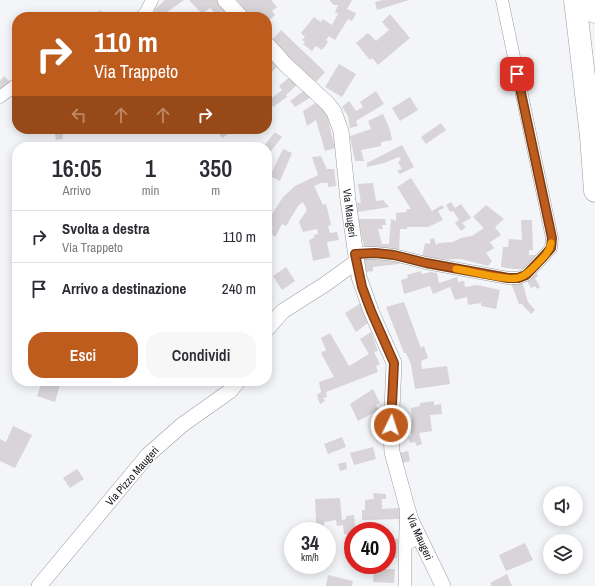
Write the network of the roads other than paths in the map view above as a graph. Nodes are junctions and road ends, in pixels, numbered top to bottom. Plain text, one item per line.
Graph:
1 (152, 0) edge
2 (225, 0) edge
3 (502, 0) edge
4 (575, 0) edge
5 (594, 0) edge
6 (146, 12) edge
7 (236, 12) edge
8 (595, 12) edge
9 (272, 50) edge
10 (12, 88) edge
11 (0, 97) edge
12 (595, 191) edge
13 (356, 258) junction
14 (324, 285) junction
15 (362, 287) junction
16 (272, 323) edge
17 (234, 386) edge
18 (406, 507) junction
19 (419, 536) junction
20 (405, 546) junction
21 (39, 586) edge
22 (405, 586) edge
23 (443, 586) edge

1 - 6 street
2 - 7 street
3 - 13 street
4 - 12 highway
5 - 8 highway
9 - 13 street, Via Maugeri
10 - 11 street
13 - 14 street
13 - 15 street, Via Maugeri
14 - 15 street
14 - 16 street
15 - 18 street, Via Maugeri
17 - 21 street, Via Pizzo Maugeri
18 - 19 street, Via Maugeri
18 - 20 street
19 - 20 street
19 - 23 street, Via Maugeri
20 - 22 street

